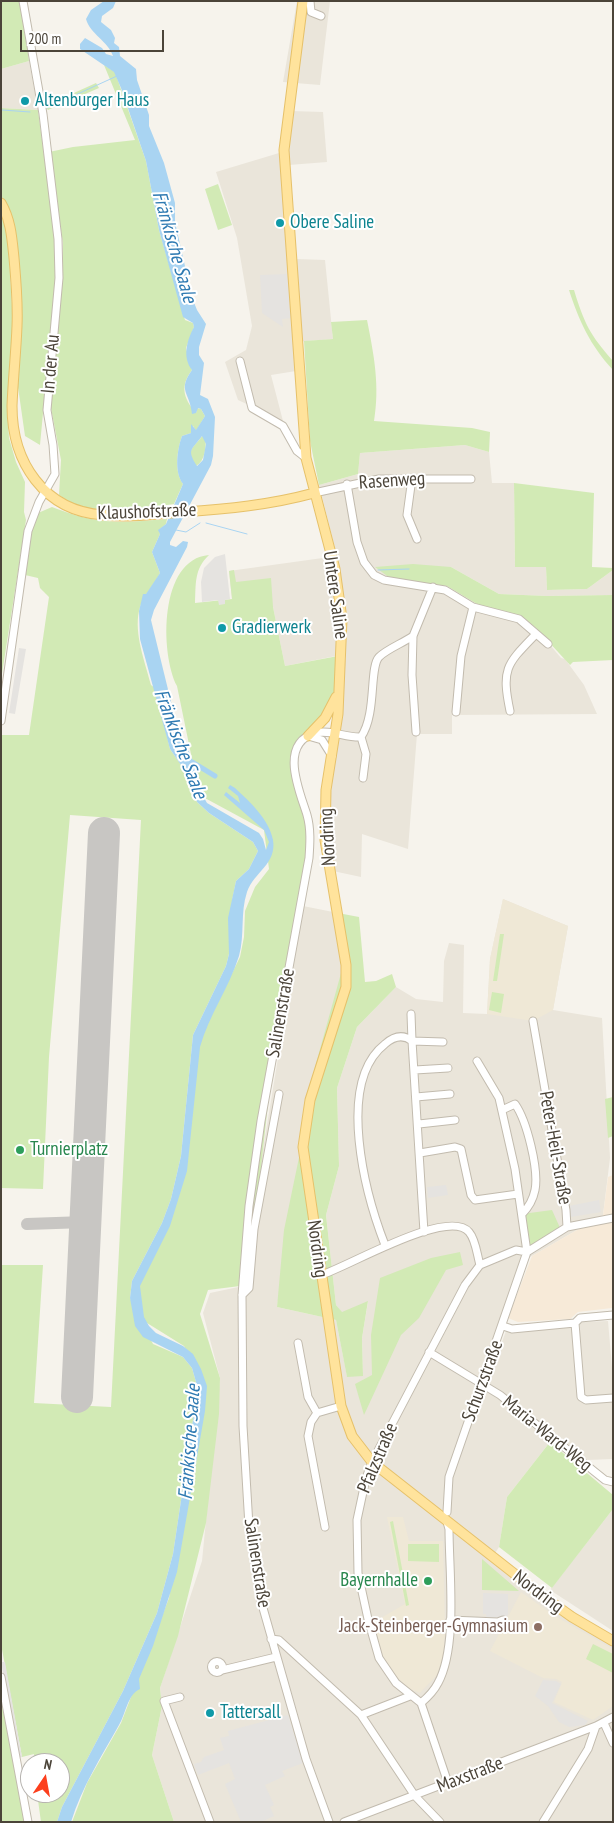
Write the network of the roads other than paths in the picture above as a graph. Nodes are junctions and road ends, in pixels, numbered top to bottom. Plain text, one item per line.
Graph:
1 (23, 1) edge
2 (303, 1) edge
3 (310, 1) edge
4 (321, 16) dead end
5 (1, 203) edge
6 (240, 361) dead end
7 (306, 458) junction
8 (412, 478) junction
9 (471, 479) dead end
10 (347, 484) junction
11 (45, 492) junction
12 (314, 493) junction
13 (417, 539) dead end
14 (433, 588) junction
15 (473, 607) junction
16 (536, 634) junction
17 (413, 636) junction
18 (548, 644) dead end
19 (338, 692) junction
20 (510, 711) dead end
21 (456, 712) dead end
22 (1, 721) edge
23 (416, 732) dead end
24 (335, 734) junction
25 (308, 736) junction
26 (361, 737) junction
27 (332, 756) junction
28 (363, 778) dead end
29 (411, 1014) dead end
30 (532, 1021) dead end
31 (412, 1042) junction
32 (443, 1042) dead end
33 (477, 1062) dead end
34 (448, 1068) dead end
35 (415, 1070) junction
36 (279, 1094) dead end
37 (450, 1094) dead end
38 (416, 1098) junction
39 (502, 1110) junction
40 (455, 1120) dead end
41 (418, 1124) junction
42 (420, 1152) junction
43 (518, 1194) junction
44 (522, 1214) junction
45 (613, 1218) edge
46 (567, 1227) junction
47 (424, 1232) junction
48 (385, 1245) junction
49 (527, 1252) junction
50 (480, 1265) junction
51 (320, 1275) junction
52 (242, 1295) junction
53 (613, 1316) edge
54 (575, 1323) junction
55 (503, 1326) junction
56 (298, 1343) dead end
57 (429, 1352) junction
58 (481, 1385) junction
59 (613, 1398) edge
60 (341, 1406) junction
61 (317, 1413) junction
62 (372, 1462) junction
63 (613, 1482) edge
64 (447, 1512) dead end
65 (447, 1522) junction
66 (325, 1527) dead end
67 (450, 1620) junction
68 (503, 1620) dead end
69 (271, 1639) junction
70 (613, 1641) edge
71 (276, 1657) junction
72 (222, 1670) dead end
73 (1, 1677) edge
74 (410, 1696) junction
75 (180, 1698) dead end
76 (421, 1704) junction
77 (360, 1715) junction
78 (613, 1717) edge
79 (604, 1723) junction
80 (596, 1726) junction
81 (613, 1743) edge
82 (448, 1783) junction
83 (415, 1796) junction
84 (28, 1822) edge
85 (210, 1822) edge
86 (329, 1822) edge
87 (344, 1822) edge
88 (440, 1822) edge
89 (543, 1822) edge

1 - 11 street, In der Au
2 - 7 main road
3 - 4 street
5 - 11 main road, Klaushofstraße
6 - 7 street
7 - 12 main road, Untere Saline
8 - 9 street, Rasenweg
8 - 10 street, Rasenweg
8 - 13 street
10 - 12 street, Rasenweg
10 - 14 street
11 - 12 main road, Klaushofstraße
11 - 22 street, In der Au
12 - 19 main road, Untere Saline
14 - 15 street
14 - 17 street
15 - 16 street
15 - 21 street
16 - 18 street
16 - 20 street
17 - 23 street
17 - 26 street
19 - 24 main road, Untere Saline
19 - 25 main road
24 - 25 street
24 - 26 street
24 - 27 main road, Nordring
25 - 27 street
25 - 52 street, Salinenstraße
26 - 28 street
27 - 51 main road, Nordring
29 - 31 street
30 - 46 street, Peter-Heil-Straße
31 - 32 street
31 - 35 street
31 - 48 street
33 - 39 street
34 - 35 street
35 - 38 street
36 - 52 street, Salinenstraße
37 - 38 street
38 - 41 street
39 - 43 street
39 - 44 street
40 - 41 street
41 - 42 street
42 - 43 street
42 - 47 street
43 - 44 street
44 - 49 street
45 - 46 street
46 - 49 street, Peter-Heil-Straße
47 - 48 street
47 - 50 street
48 - 51 street
49 - 50 street
49 - 55 street, Schurzstraße
50 - 57 street, Pfalzstraße
51 - 60 main road, Nordring
52 - 69 street, Salinenstraße
53 - 54 street
54 - 55 street
54 - 59 street
55 - 58 street, Schurzstraße
56 - 61 street
57 - 58 street, Maria-Ward-Weg
57 - 62 street, Pfalzstraße
58 - 63 street, Maria-Ward-Weg
58 - 64 street, Schurzstraße
60 - 61 street
60 - 62 main road, Nordring
61 - 66 street
62 - 65 main road, Nordring
62 - 74 street, Pfalzstraße
65 - 67 street
65 - 70 main road, Nordring
67 - 68 street
67 - 76 street
69 - 71 street, Salinenstraße
69 - 77 street
71 - 72 street
71 - 86 street, Salinenstraße
73 - 84 street
74 - 76 street, Pfalzstraße
74 - 77 street
75 - 85 street
76 - 82 street
77 - 83 street
78 - 79 street, Maxstraße
79 - 80 street, Maxstraße
79 - 81 street
80 - 82 street, Maxstraße
80 - 89 street
82 - 83 street, Maxstraße
83 - 87 street, Maxstraße
83 - 88 street

